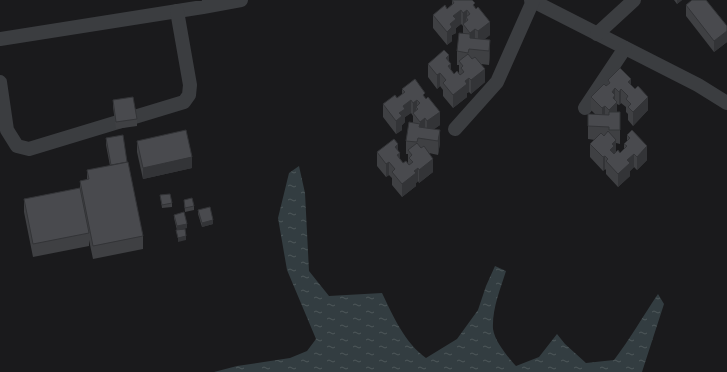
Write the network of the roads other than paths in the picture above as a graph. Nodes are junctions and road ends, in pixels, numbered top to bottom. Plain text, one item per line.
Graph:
1 (241, 0) edge
2 (634, 0) edge
3 (532, 1) edge
4 (177, 11) junction
5 (597, 34) junction
6 (0, 39) edge
7 (625, 48) junction
8 (0, 82) edge
9 (727, 103) edge
10 (585, 108) dead end
11 (455, 129) dead end

1 - 4 street
2 - 5 street
3 - 5 street
3 - 11 street
4 - 6 street
4 - 8 street
5 - 7 street
7 - 9 street
7 - 10 street

